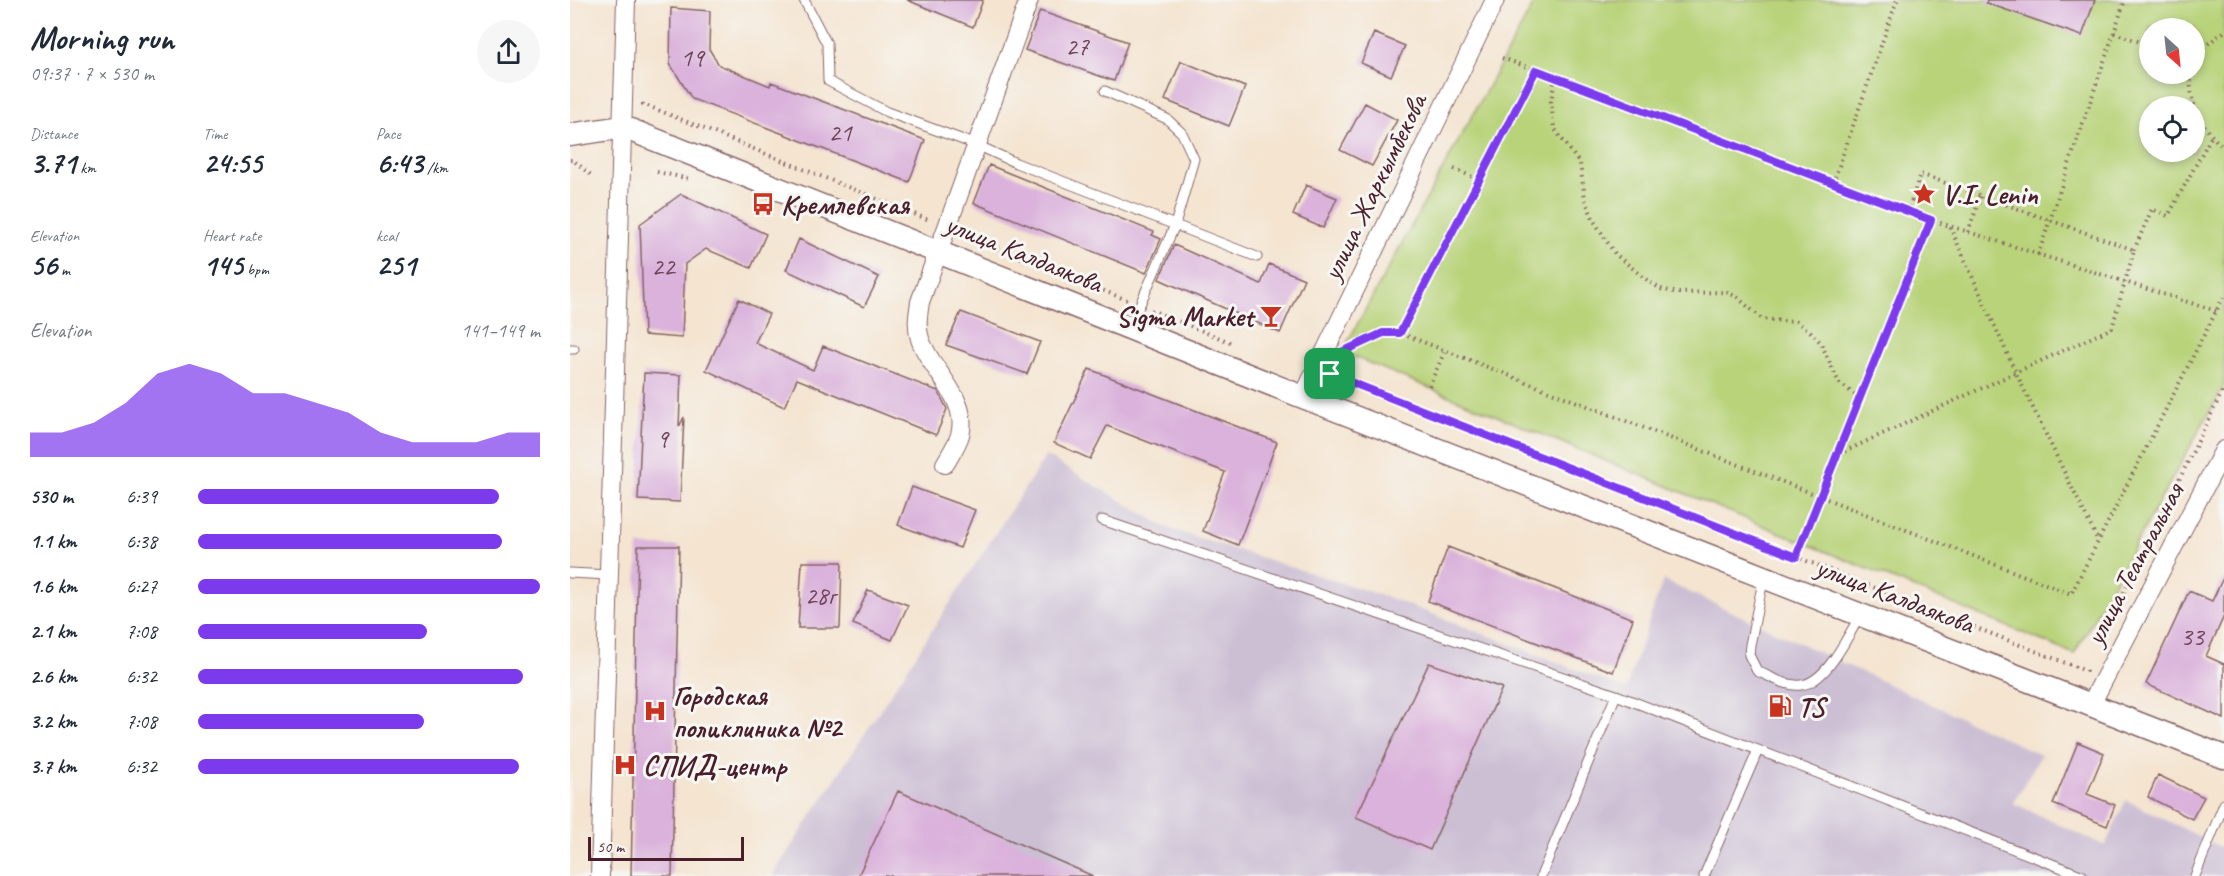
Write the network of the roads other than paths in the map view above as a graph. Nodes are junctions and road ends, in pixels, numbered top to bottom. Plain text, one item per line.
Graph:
1 (626, 0) edge
2 (804, 0) edge
3 (1029, 0) edge
4 (1495, 0) edge
5 (1105, 91) dead end
6 (623, 128) junction
7 (570, 135) edge
8 (977, 145) junction
9 (1175, 225) junction
10 (939, 251) junction
11 (1257, 257) dead end
12 (1130, 327) junction
13 (1303, 397) junction
14 (2224, 450) edge
15 (945, 464) dead end
16 (1102, 520) dead end
17 (570, 573) edge
18 (609, 575) junction
19 (1764, 576) junction
20 (1862, 614) junction
21 (1616, 695) junction
22 (2091, 704) junction
23 (1758, 750) junction
24 (2224, 757) edge
25 (2224, 804) edge
26 (600, 876) edge
27 (1541, 876) edge
28 (1704, 876) edge
29 (2083, 876) edge
30 (2195, 876) edge

1 - 6 street
2 - 8 lane
3 - 8 street
4 - 13 street, улица Жаркымбекова
5 - 9 lane
6 - 7 street, улица Калдаякова
6 - 10 street, улица Калдаякова
6 - 18 street
8 - 9 lane
8 - 10 street
9 - 11 lane
9 - 12 lane
10 - 12 street, улица Калдаякова
10 - 15 street
12 - 13 street, улица Калдаякова
13 - 19 street, улица Калдаякова
14 - 22 street, улица Театральная
16 - 21 lane
17 - 18 lane
18 - 26 street
19 - 20 street, улица Калдаякова
19 - 20 lane
20 - 22 street, улица Калдаякова
21 - 23 lane
21 - 27 lane
22 - 24 street, улица Калдаякова
23 - 28 lane
23 - 29 lane
25 - 30 lane

